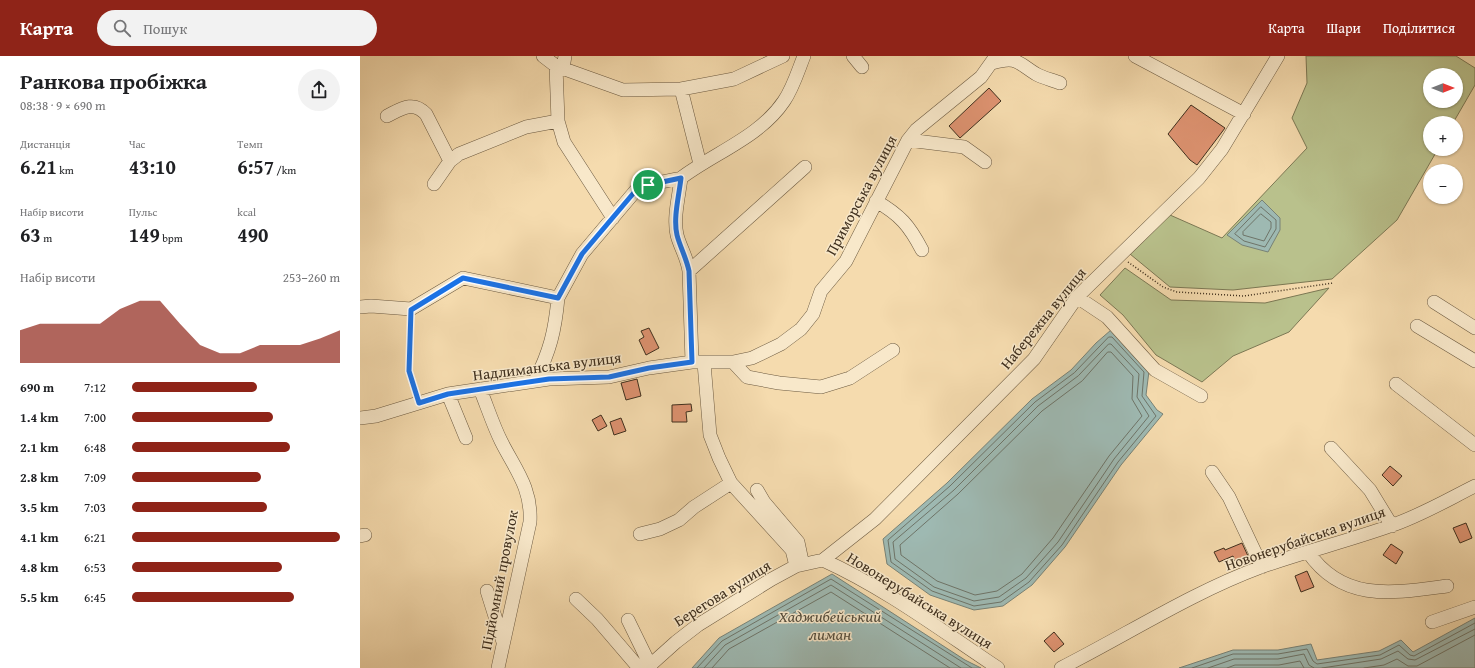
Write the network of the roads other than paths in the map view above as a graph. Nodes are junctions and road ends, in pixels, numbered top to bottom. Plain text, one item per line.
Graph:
1 (543, 56) edge
2 (783, 56) edge
3 (804, 56) edge
4 (853, 56) edge
5 (1135, 56) edge
6 (1278, 56) edge
7 (994, 59) edge
8 (1157, 61) edge
9 (561, 63) edge
10 (862, 67) dead end
11 (1060, 83) dead end
12 (681, 89) junction
13 (1244, 114) junction
14 (387, 116) dead end
15 (558, 121) junction
16 (908, 140) junction
17 (450, 161) junction
18 (985, 162) dead end
19 (700, 164) junction
20 (805, 167) dead end
21 (681, 178) junction
22 (434, 184) dead end
23 (876, 201) junction
24 (613, 218) junction
25 (922, 250) dead end
26 (689, 271) junction
27 (1077, 297) junction
28 (558, 298) junction
29 (1434, 302) dead end
30 (360, 307) edge
31 (1417, 326) dead end
32 (1475, 328) edge
33 (893, 350) dead end
34 (1473, 355) edge
35 (733, 362) junction
36 (698, 363) junction
37 (535, 381) junction
38 (1396, 384) dead end
39 (480, 389) junction
40 (448, 394) junction
41 (1202, 396) dead end
42 (360, 418) edge
43 (466, 438) dead end
44 (1475, 445) edge
45 (1331, 448) dead end
46 (1212, 472) dead end
47 (731, 484) junction
48 (1475, 486) edge
49 (757, 490) dead end
50 (1392, 526) junction
51 (640, 534) dead end
52 (1308, 552) junction
53 (823, 560) junction
54 (800, 565) junction
55 (1262, 567) junction
56 (1447, 586) dead end
57 (487, 591) dead end
58 (576, 599) dead end
59 (1475, 607) edge
60 (628, 620) dead end
61 (1432, 622) dead end
62 (503, 642) junction
63 (645, 667) edge
64 (498, 668) edge
65 (998, 668) edge
66 (1062, 668) edge

1 - 9 street
2 - 12 street
3 - 19 street
4 - 10 street
5 - 8 street
6 - 13 street, Набережна вулиця
7 - 11 street
7 - 16 street, Приморська вулиця
8 - 13 street
9 - 12 street
9 - 15 street
12 - 19 street
13 - 27 street, Набережна вулиця
14 - 17 street
15 - 17 street
15 - 24 street
16 - 18 street
16 - 23 street, Приморська вулиця
17 - 22 street
19 - 21 street
20 - 26 street
21 - 24 street
21 - 26 street
23 - 25 street
23 - 35 street, Приморська вулиця
24 - 28 street
26 - 36 street
27 - 41 street
27 - 53 street, Набережна вулиця
28 - 30 street
28 - 37 street
29 - 32 street
31 - 34 street
33 - 35 street
35 - 36 street, Приморська вулиця
36 - 37 street, Надлиманська вулиця
36 - 47 street
37 - 39 street, Надлиманська вулиця
38 - 44 street
39 - 40 street, Надлиманська вулиця
39 - 62 street, Підйомний провулок
40 - 42 street, Надлиманська вулиця
40 - 43 street
45 - 50 street
46 - 55 street
47 - 51 street
47 - 54 street
48 - 50 street, Новонерубайська вулиця
49 - 54 street
50 - 52 street, Новонерубайська вулиця
52 - 55 street, Новонерубайська вулиця
52 - 56 street
53 - 54 street, Берегова вулиця
53 - 65 street, Новонерубайська вулиця
54 - 63 street, Берегова вулиця
55 - 66 street, Новонерубайська вулиця
57 - 62 street
58 - 63 street
59 - 61 street
60 - 63 street
62 - 64 street, Підйомний провулок

